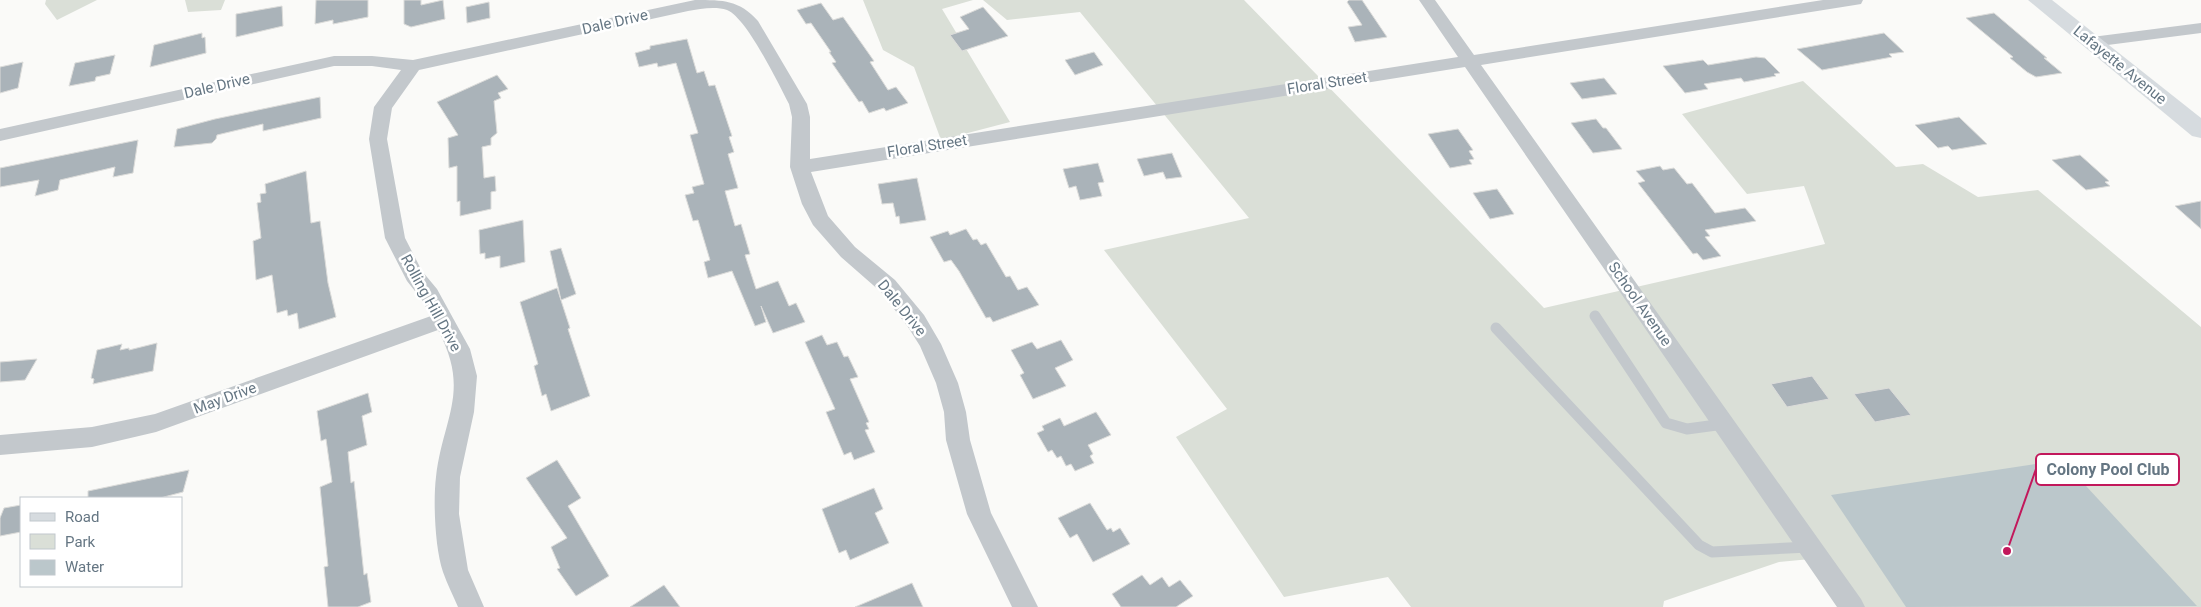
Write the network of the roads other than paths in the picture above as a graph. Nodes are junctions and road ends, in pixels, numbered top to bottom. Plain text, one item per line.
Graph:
1 (1427, 0) edge
2 (1855, 0) edge
3 (2039, 0) edge
4 (2201, 28) edge
5 (2092, 42) junction
6 (1470, 61) junction
7 (414, 66) junction
8 (2201, 130) edge
9 (0, 135) edge
10 (800, 166) junction
11 (1595, 316) dead end
12 (443, 320) junction
13 (1496, 328) dead end
14 (1724, 424) junction
15 (0, 445) edge
16 (1810, 547) junction
17 (471, 607) edge
18 (1026, 607) edge
19 (1852, 607) edge

1 - 6 street, School Avenue
2 - 6 street, Floral Street
3 - 5 street, Lafayette Avenue
4 - 5 street
5 - 8 street, Lafayette Avenue
6 - 10 street, Floral Street
6 - 14 street, School Avenue
7 - 9 street, Dale Drive
7 - 10 street, Dale Drive
7 - 12 street, Rolling Hill Drive
10 - 18 street, Dale Drive
11 - 14 lane
12 - 15 street, May Drive
12 - 17 street, Rolling Hill Drive
13 - 16 lane
14 - 16 street, School Avenue
16 - 19 street, School Avenue

